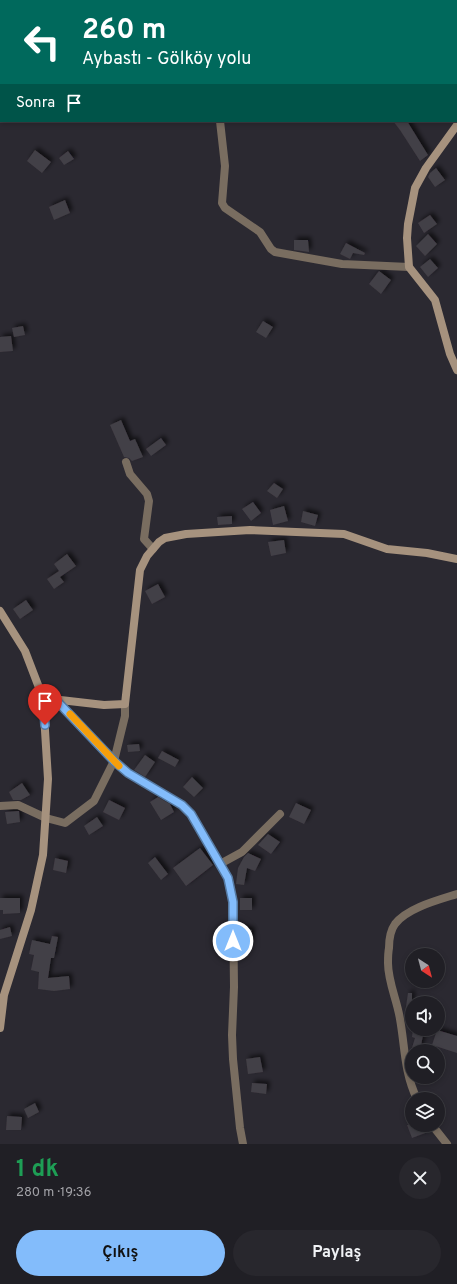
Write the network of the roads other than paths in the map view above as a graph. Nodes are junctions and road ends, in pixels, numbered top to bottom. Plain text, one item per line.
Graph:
1 (220, 122) edge
2 (457, 125) edge
3 (409, 267) junction
4 (457, 370) edge
5 (126, 462) dead end
6 (153, 548) junction
7 (457, 559) edge
8 (0, 612) edge
9 (43, 698) junction
10 (55, 699) junction
11 (125, 704) junction
12 (114, 761) junction
13 (0, 806) edge
14 (280, 814) dead end
15 (46, 818) junction
16 (220, 864) junction
17 (457, 894) edge
18 (0, 1028) edge
19 (414, 1092) edge
20 (438, 1132) edge
21 (244, 1144) edge
22 (447, 1144) edge

1 - 3 street
2 - 3 street
3 - 4 street
5 - 6 street
6 - 7 street
6 - 11 street
8 - 9 street
9 - 10 street
9 - 15 street
10 - 11 street
10 - 12 street
11 - 12 street
12 - 15 street
12 - 16 street
13 - 15 street
14 - 16 street
15 - 18 street
16 - 21 street
17 - 19 street
20 - 22 street

